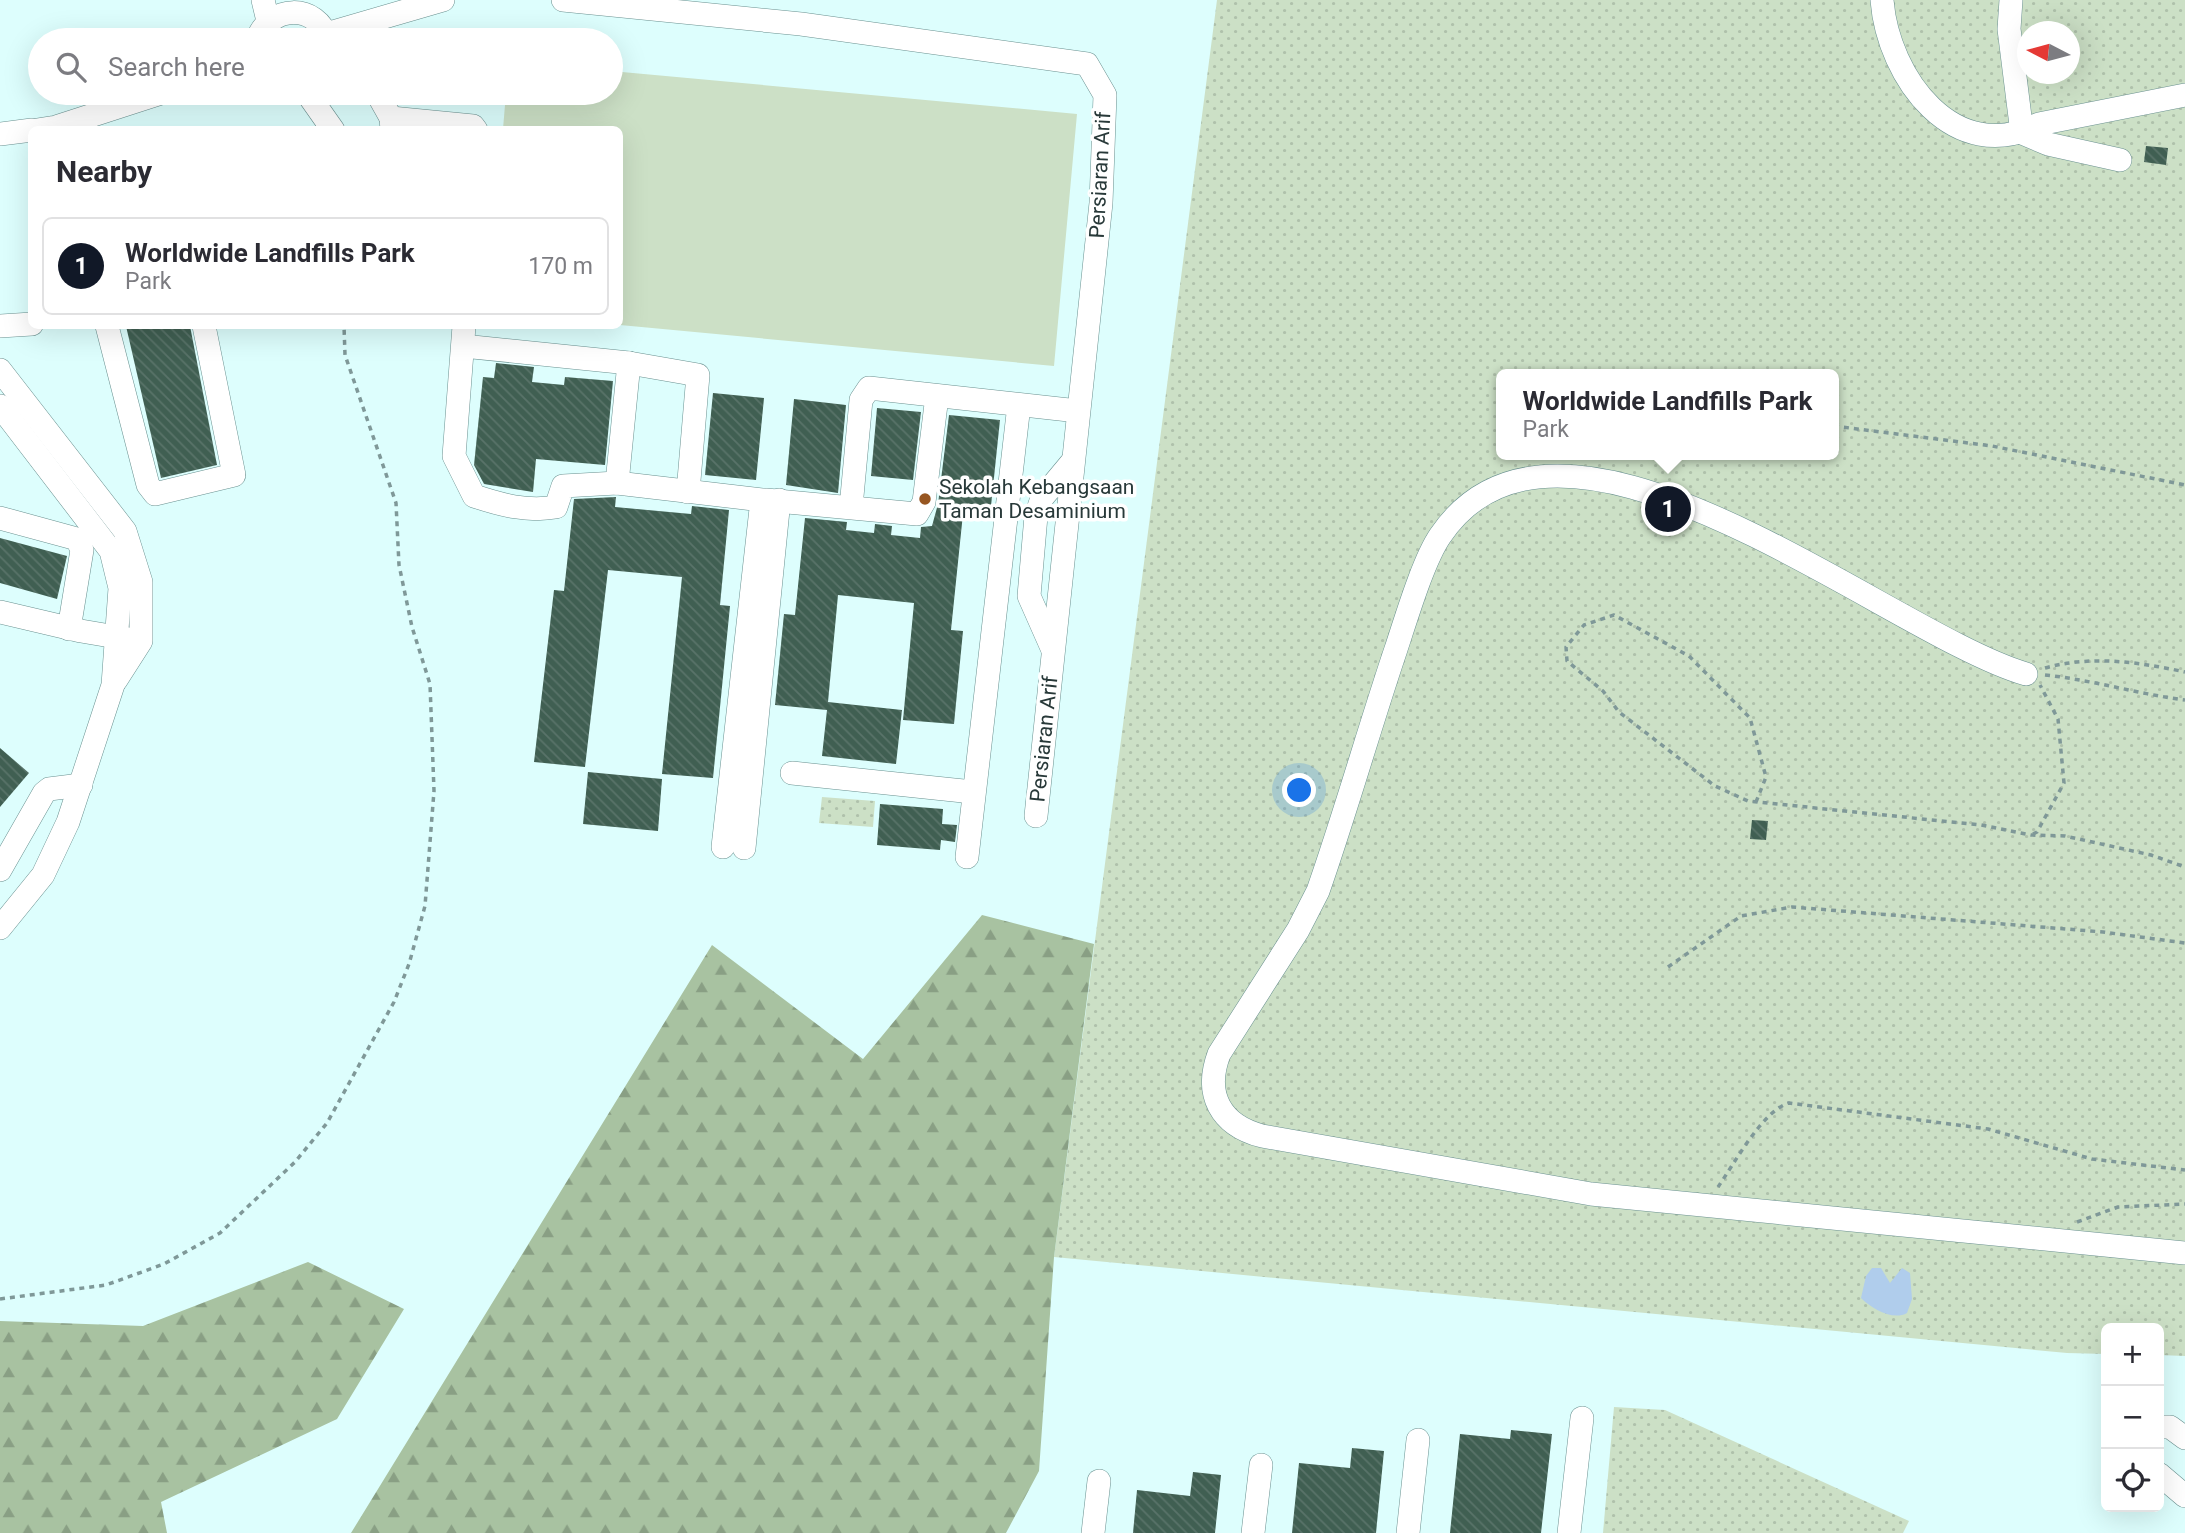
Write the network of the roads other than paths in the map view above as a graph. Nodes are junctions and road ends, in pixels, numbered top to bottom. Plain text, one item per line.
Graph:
1 (443, 0) edge
2 (563, 0) edge
3 (1882, 0) edge
4 (2011, 0) edge
5 (298, 6) edge
6 (263, 20) edge
7 (322, 28) edge
8 (355, 28) edge
9 (2017, 34) edge
10 (2021, 84) edge
11 (2185, 95) edge
12 (124, 105) edge
13 (315, 105) edge
14 (383, 105) edge
15 (392, 124) edge
16 (59, 126) edge
17 (330, 126) edge
18 (474, 126) edge
19 (28, 130) edge
20 (2022, 133) junction
21 (0, 134) edge
22 (2120, 160) dead end
23 (28, 324) edge
24 (0, 326) edge
25 (108, 329) edge
26 (205, 329) edge
27 (463, 336) edge
28 (629, 363) junction
29 (0, 370) edge
30 (937, 396) junction
31 (1019, 405) junction
32 (0, 406) edge
33 (1078, 411) junction
34 (617, 483) junction
35 (688, 492) junction
36 (770, 500) junction
37 (851, 507) junction
38 (0, 518) edge
39 (0, 612) edge
40 (69, 629) junction
41 (130, 639) junction
42 (2026, 674) road end
43 (792, 773) dead end
44 (80, 785) junction
45 (973, 792) junction
46 (1036, 816) dead end
47 (734, 848) dead end
48 (967, 857) dead end
49 (0, 870) edge
50 (0, 928) edge
51 (2185, 1253) edge
52 (1582, 1418) dead end
53 (1418, 1440) dead end
54 (1261, 1465) dead end
55 (2164, 1478) edge
56 (1099, 1481) dead end
57 (2185, 1496) edge
58 (1093, 1533) edge
59 (1253, 1533) edge
60 (1408, 1533) edge
61 (1569, 1533) edge

1 - 8 street
2 - 33 street, Persiaran Arif
3 - 20 street
4 - 9 street
5 - 6 street
5 - 7 street
10 - 20 street
11 - 20 street
12 - 16 street
13 - 17 street
14 - 15 street
15 - 18 street
19 - 21 street
20 - 22 street
23 - 24 street
25 - 26 street
27 - 28 street
27 - 34 street
28 - 34 street
28 - 35 street
29 - 41 street
30 - 31 street
30 - 37 street
30 - 37 street
31 - 33 street
31 - 45 street
32 - 41 street
33 - 46 street, Persiaran Arif
34 - 35 street
35 - 36 street
36 - 37 street
36 - 47 street
38 - 40 street
39 - 40 street
40 - 41 street
41 - 44 street
42 - 51 street
43 - 45 street
44 - 49 street
44 - 50 street
45 - 48 street
52 - 61 street
53 - 60 street
54 - 59 street
55 - 57 street
56 - 58 street

